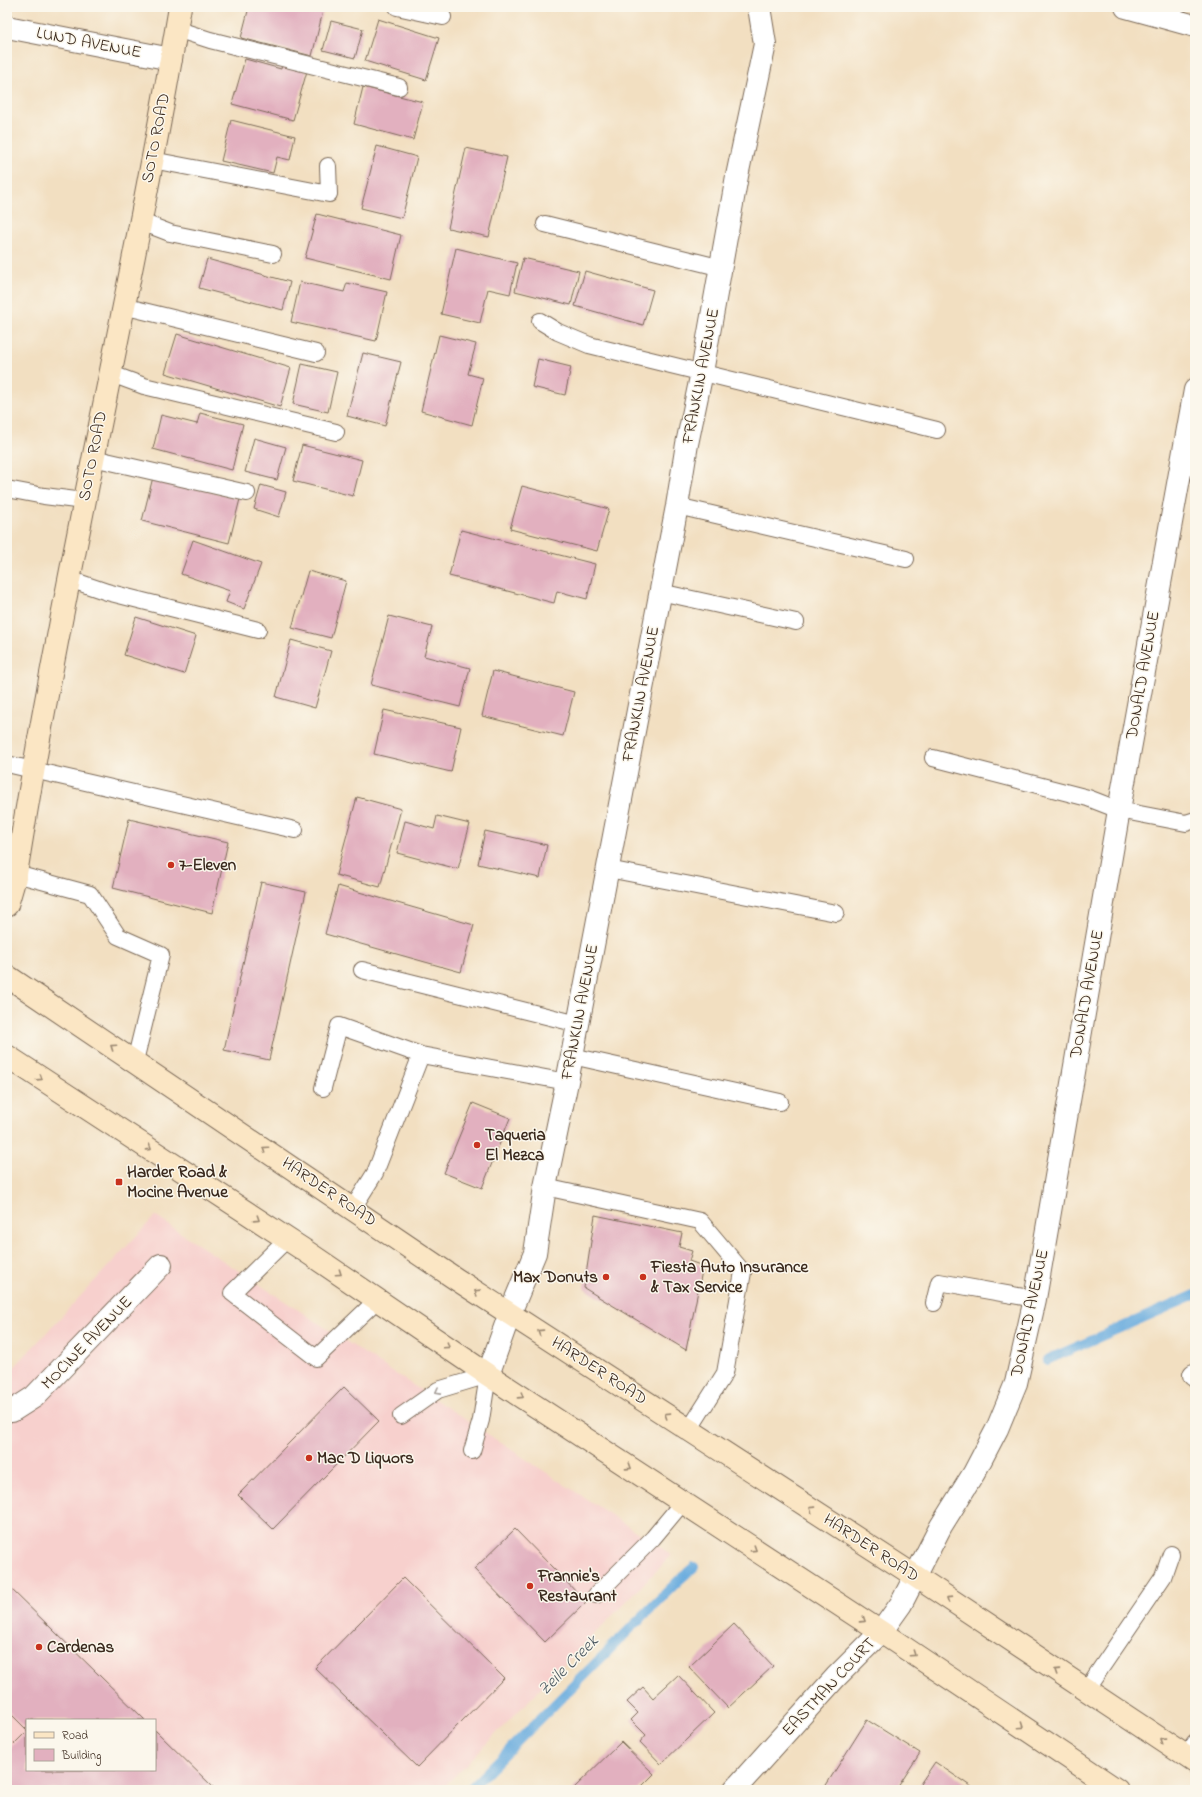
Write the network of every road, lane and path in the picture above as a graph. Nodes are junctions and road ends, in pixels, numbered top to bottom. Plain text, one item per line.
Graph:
1 (180, 7) edge
2 (397, 7) edge
3 (759, 7) edge
4 (1126, 7) edge
5 (443, 17) dead end
6 (7, 26) edge
7 (1195, 26) edge
8 (176, 29) junction
9 (171, 59) junction
10 (399, 86) dead end
11 (152, 160) junction
12 (328, 166) dead end
13 (140, 221) junction
14 (545, 224) dead end
15 (273, 254) dead end
16 (722, 268) junction
17 (123, 306) junction
18 (540, 321) dead end
19 (316, 354) dead end
20 (702, 372) junction
21 (110, 373) junction
22 (1195, 390) edge
23 (937, 430) dead end
24 (336, 432) dead end
25 (93, 458) junction
26 (7, 489) edge
27 (247, 493) dead end
28 (84, 501) junction
29 (677, 506) junction
30 (906, 558) dead end
31 (69, 578) junction
32 (660, 592) junction
33 (796, 622) dead end
34 (258, 630) dead end
35 (933, 758) dead end
36 (7, 764) edge
37 (32, 768) junction
38 (1119, 810) junction
39 (1195, 820) edge
40 (295, 830) dead end
41 (608, 869) junction
42 (16, 874) junction
43 (7, 905) edge
44 (836, 913) dead end
45 (362, 970) dead end
46 (7, 976) edge
47 (578, 1024) junction
48 (421, 1055) junction
49 (7, 1056) edge
50 (572, 1056) junction
51 (135, 1062) junction
52 (567, 1082) junction
53 (323, 1088) dead end
54 (780, 1102) dead end
55 (545, 1187) junction
56 (353, 1208) junction
57 (287, 1239) junction
58 (161, 1265) dead end
59 (378, 1299) junction
60 (1035, 1299) junction
61 (934, 1303) dead end
62 (510, 1313) junction
63 (488, 1374) junction
64 (7, 1411) edge
65 (401, 1416) dead end
66 (689, 1430) junction
67 (472, 1451) dead end
68 (683, 1502) junction
69 (1171, 1554) dead end
70 (915, 1576) junction
71 (596, 1595) dead end
72 (881, 1632) junction
73 (1086, 1690) junction
74 (1192, 1754) edge
75 (734, 1790) edge
76 (1117, 1790) edge

1 - 8 main road, SOTO ROAD
2 - 5 lane
3 - 16 street, FRANKLIN AVENUE
4 - 7 street
6 - 9 street, LUND AVENUE
8 - 9 main road, SOTO ROAD
8 - 10 lane
9 - 11 main road, SOTO ROAD
11 - 12 lane
11 - 13 main road, SOTO ROAD
13 - 15 lane
13 - 17 main road, SOTO ROAD
14 - 16 lane
16 - 20 street, FRANKLIN AVENUE
17 - 19 lane
17 - 21 main road, SOTO ROAD
18 - 20 lane
20 - 23 lane
20 - 29 street, FRANKLIN AVENUE
21 - 24 lane
21 - 25 main road, SOTO ROAD
22 - 38 street, DONALD AVENUE
25 - 27 lane
25 - 28 main road, SOTO ROAD
26 - 28 lane
28 - 31 main road, SOTO ROAD
29 - 30 lane
29 - 32 street, FRANKLIN AVENUE
31 - 34 lane
31 - 37 main road, SOTO ROAD
32 - 33 lane
32 - 41 street, FRANKLIN AVENUE
35 - 38 lane
36 - 37 lane
37 - 40 lane
37 - 42 main road, SOTO ROAD
38 - 39 lane
38 - 60 street, DONALD AVENUE
41 - 44 lane
41 - 47 street, FRANKLIN AVENUE
42 - 43 main road, SOTO ROAD
42 - 51 lane
45 - 47 lane
51 -> 46 main road, HARDER ROAD
47 - 50 street, FRANKLIN AVENUE
48 - 52 lane
48 - 53 lane
48 - 56 lane
49 -> 57 main road
50 - 52 street, FRANKLIN AVENUE
50 - 54 lane
56 -> 51 main road, HARDER ROAD
52 - 55 street, FRANKLIN AVENUE
55 - 62 street, FRANKLIN AVENUE
55 - 66 lane
62 -> 56 main road, HARDER ROAD
57 -> 59 main road
57 - 59 lane
58 - 64 street, MOCINE AVENUE
59 -> 63 main road
60 - 61 lane
60 - 70 street, DONALD AVENUE
62 - 63 street, FRANKLIN AVENUE
66 -> 62 main road, HARDER ROAD
63 -> 65 lane
63 - 67 lane
63 -> 68 main road
70 -> 66 main road, HARDER ROAD
68 - 71 lane
68 -> 72 main road
69 - 73 lane
70 - 72 street, EASTMAN COURT
73 -> 70 main road, HARDER ROAD
72 - 75 street, EASTMAN COURT
72 -> 76 main road
74 -> 73 main road, HARDER ROAD

